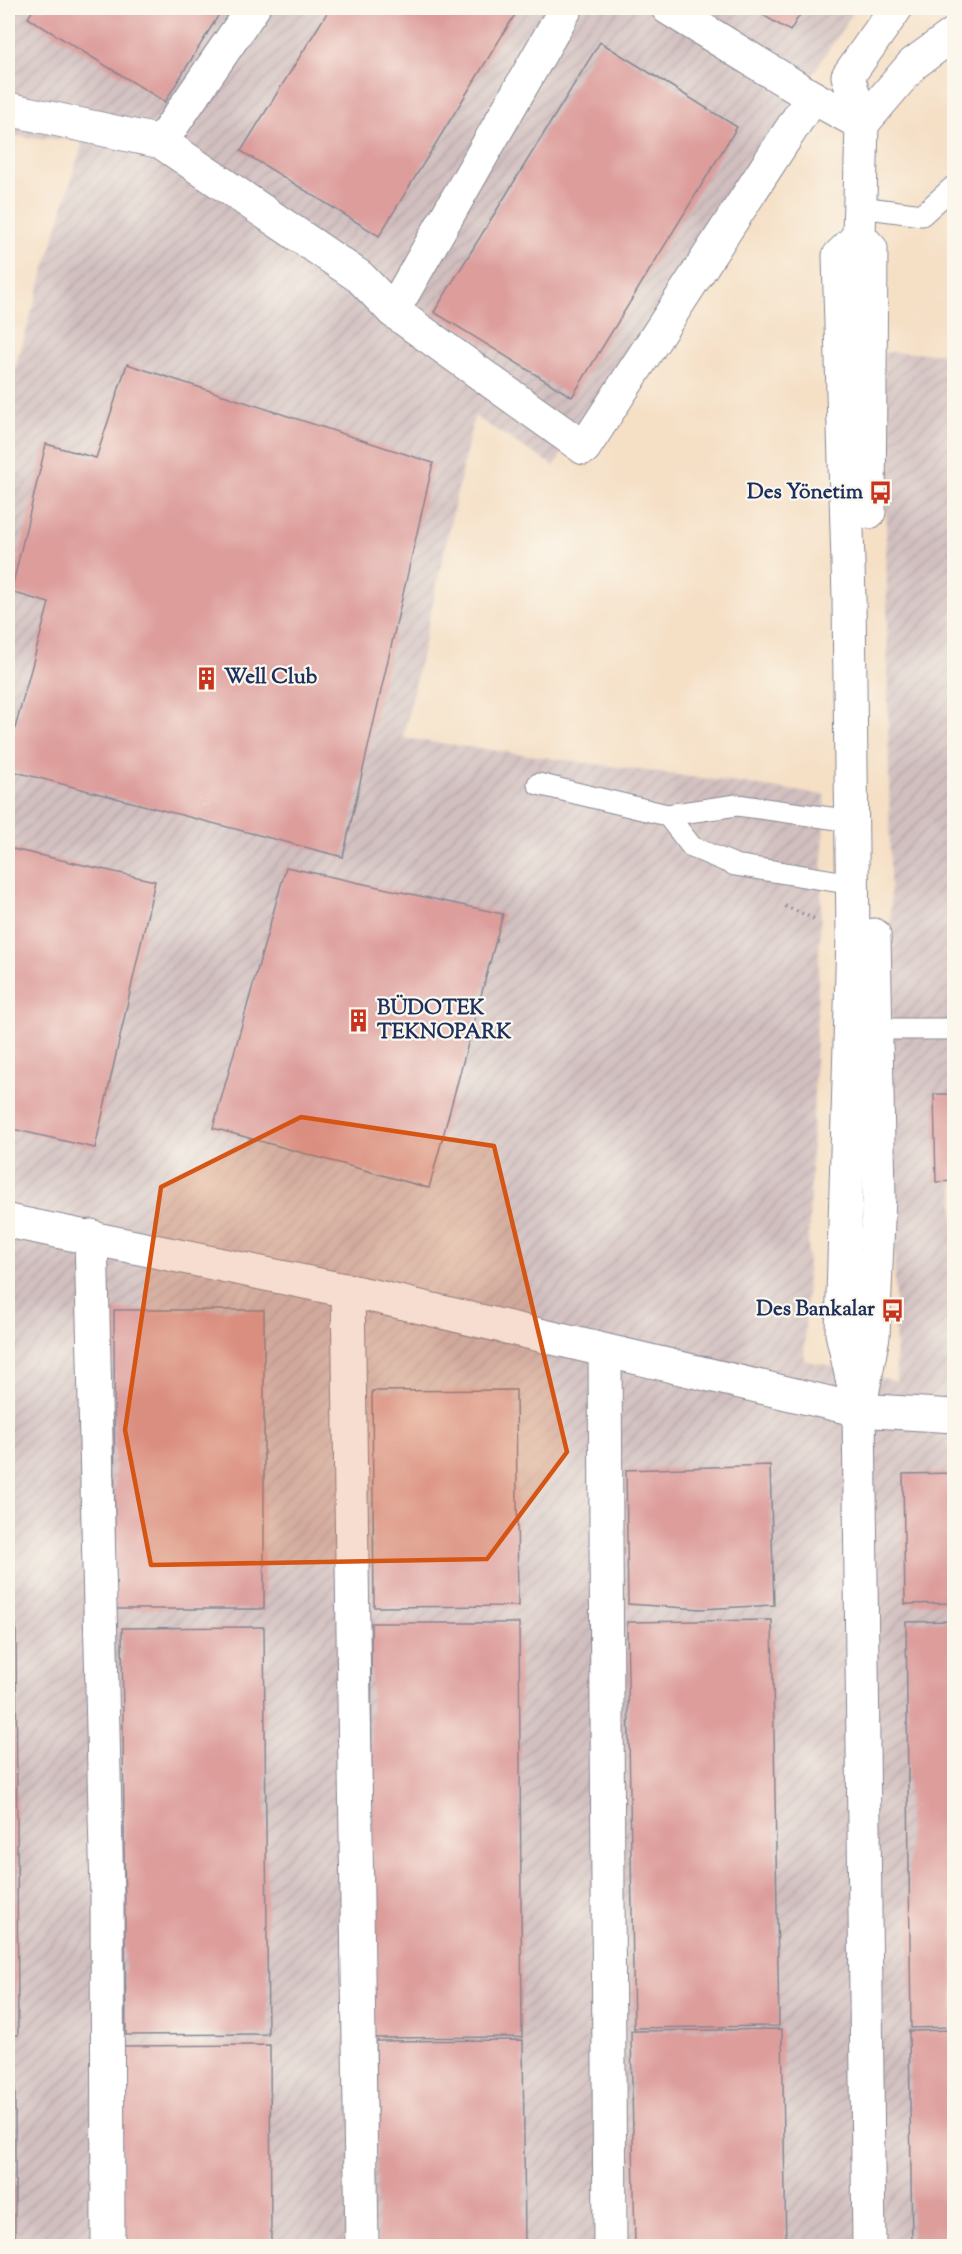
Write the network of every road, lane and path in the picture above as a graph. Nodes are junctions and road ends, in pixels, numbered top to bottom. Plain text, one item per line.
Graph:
1 (253, 8) edge
2 (566, 8) edge
3 (668, 8) edge
4 (896, 8) edge
5 (954, 34) edge
6 (812, 97) junction
7 (8, 109) edge
8 (862, 124) junction
9 (161, 142) junction
10 (954, 186) edge
11 (860, 222) junction
12 (393, 311) junction
13 (538, 784) dead end
14 (667, 815) junction
15 (862, 822) junction
16 (863, 884) junction
17 (863, 1029) junction
18 (954, 1029) edge
19 (8, 1221) edge
20 (91, 1236) junction
21 (348, 1290) junction
22 (605, 1352) junction
23 (859, 1410) junction
24 (954, 1416) edge
25 (108, 2247) edge
26 (362, 2247) edge
27 (610, 2247) edge
28 (869, 2247) edge

1 - 9 street
2 - 12 street
3 - 6 street
4 - 8 street
5 - 8 street
6 - 8 street
6 - 12 street
7 - 9 street
8 - 11 street
9 - 12 street
10 - 11 lane
11 - 15 street
13 - 14 lane
14 - 15 lane
14 - 16 lane
15 - 16 street
16 - 17 street
17 - 18 lane
17 - 23 street
19 - 20 street
20 - 21 street
20 - 25 street
21 - 22 street
21 - 26 street
22 - 23 street
22 - 27 street
23 - 24 street
23 - 28 street

